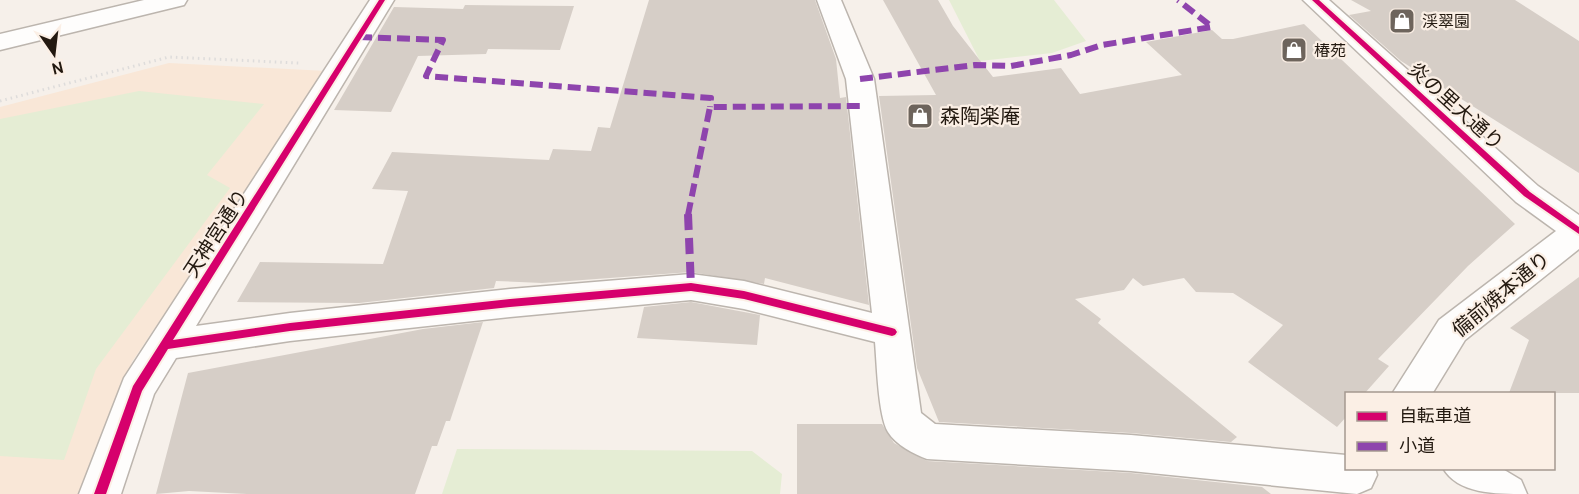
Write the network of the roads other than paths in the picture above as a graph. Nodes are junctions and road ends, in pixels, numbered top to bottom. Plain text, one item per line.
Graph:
1 (175, 0) edge
2 (382, 0) edge
3 (829, 0) edge
4 (1315, 0) edge
5 (0, 42) edge
6 (1579, 231) edge
7 (892, 332) junction
8 (165, 345) junction
9 (1412, 392) edge
10 (1466, 470) edge
11 (1355, 479) edge
12 (100, 494) edge
13 (1506, 494) edge

1 - 5 main road
2 - 8 main road, 天神宮通り
3 - 7 main road
4 - 6 main road, 炎の里大通り
6 - 9 main road, 備前焼本通り
7 - 8 main road
7 - 11 main road
8 - 12 main road, 天神宮通り
10 - 13 main road

